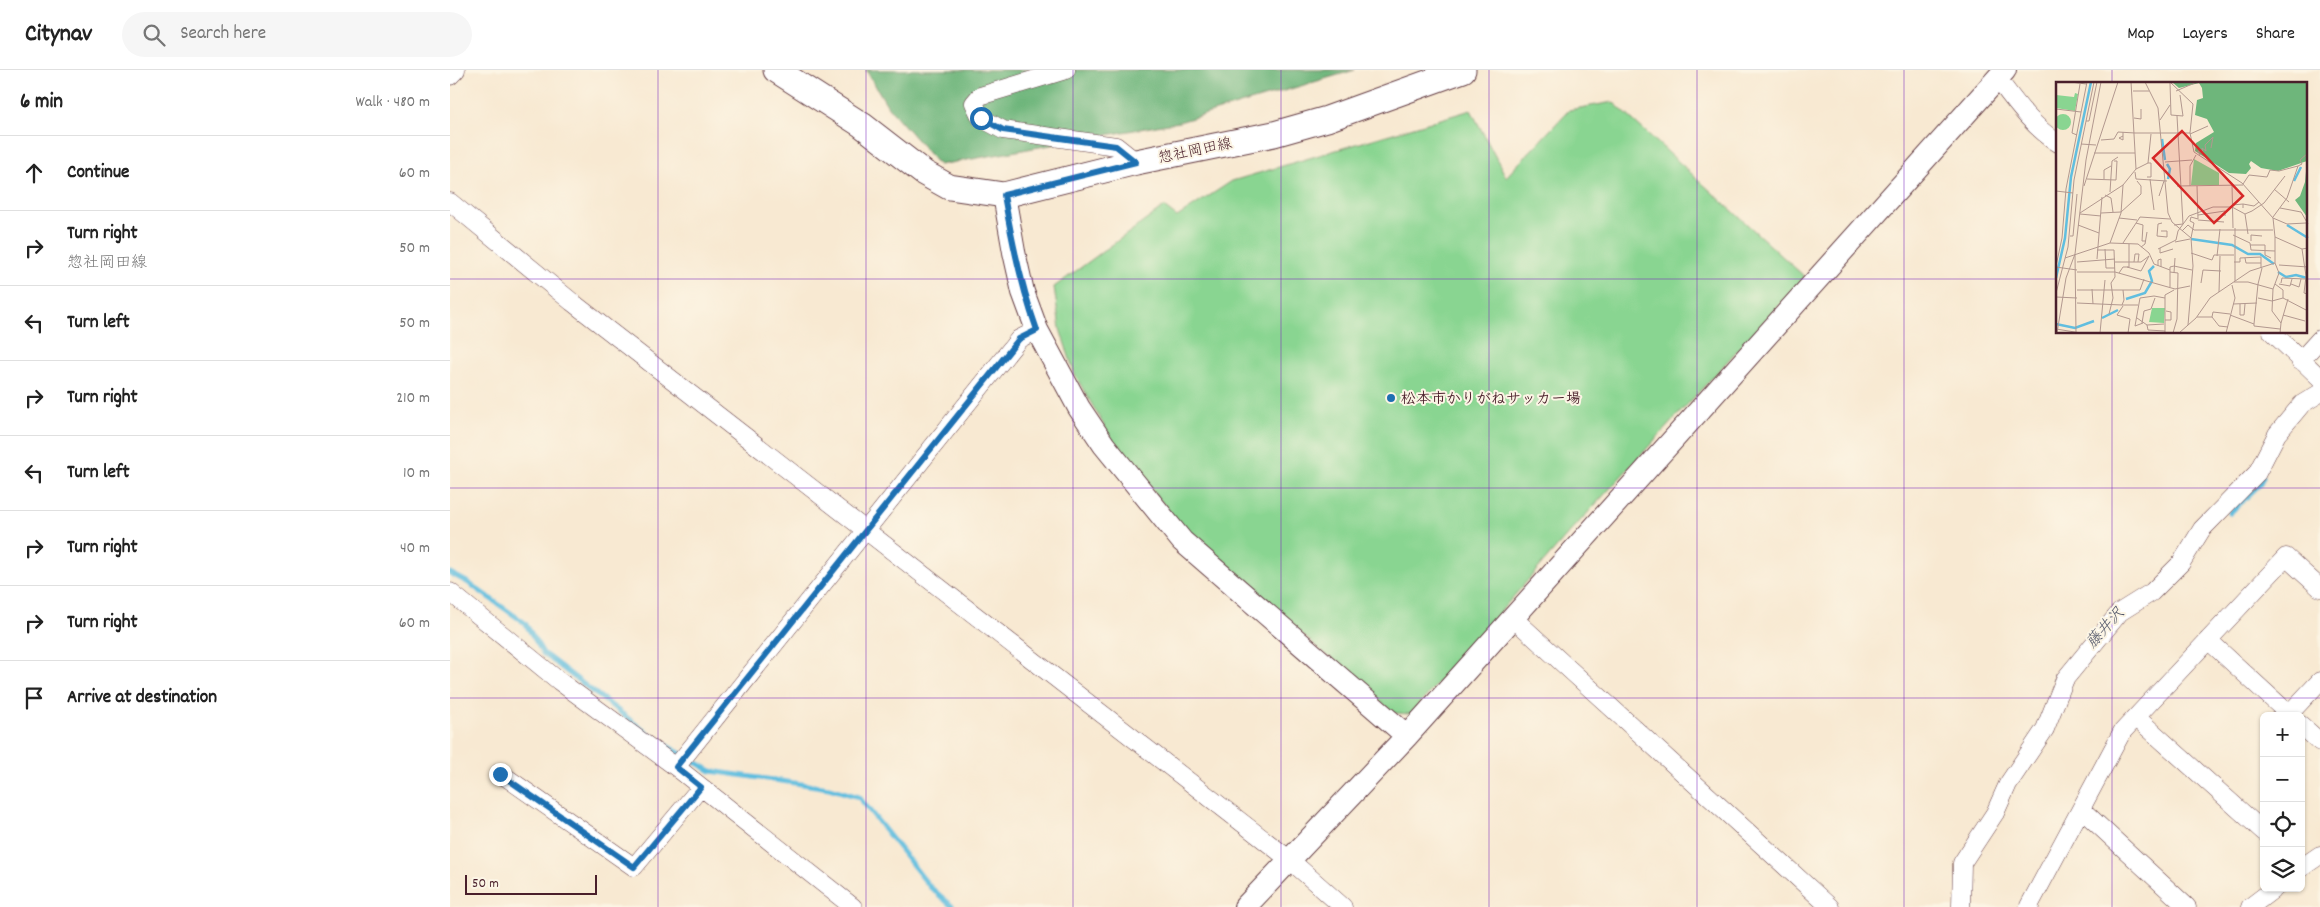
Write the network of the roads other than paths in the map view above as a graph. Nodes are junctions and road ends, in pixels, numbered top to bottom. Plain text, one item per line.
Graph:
1 (456, 70) edge
2 (776, 70) edge
3 (1066, 70) edge
4 (1463, 70) edge
5 (2001, 74) edge
6 (450, 76) edge
7 (2056, 141) edge
8 (1136, 162) junction
9 (1004, 195) junction
10 (450, 202) edge
11 (1037, 330) junction
12 (2274, 334) edge
13 (2320, 339) edge
14 (2300, 361) junction
15 (2320, 378) edge
16 (2320, 393) edge
17 (866, 528) junction
18 (2320, 588) edge
19 (450, 592) edge
20 (1512, 617) junction
21 (2208, 640) junction
22 (2320, 681) edge
23 (2287, 712) edge
24 (2298, 712) edge
25 (2137, 718) junction
26 (2305, 728) edge
27 (1407, 736) junction
28 (2320, 742) edge
29 (676, 767) junction
30 (500, 774) dead end
31 (701, 787) junction
32 (2081, 809) junction
33 (2260, 828) edge
34 (2320, 856) edge
35 (1290, 860) junction
36 (2305, 865) edge
37 (2270, 892) edge
38 (852, 907) edge
39 (1245, 907) edge
40 (1344, 907) edge
41 (1830, 907) edge
42 (1961, 907) edge
43 (2030, 907) edge
44 (2187, 907) edge
45 (2250, 907) edge

1 - 6 street
2 - 9 main road, 惣社岡田線
3 - 8 street
4 - 8 main road, 惣社岡田線
5 - 7 street
5 - 20 street
8 - 9 main road, 惣社岡田線
9 - 11 street
10 - 17 street
11 - 17 street
11 - 27 street
12 - 14 street
13 - 14 street
14 - 15 street
16 - 42 street
17 - 29 street
17 - 35 street
18 - 21 street
19 - 29 street
20 - 27 street
20 - 41 street
21 - 23 street
21 - 25 street
22 - 24 street
25 - 32 street
25 - 33 street
26 - 28 street
27 - 35 street
29 - 31 street
30 - 31 street
31 - 38 street
32 - 43 street
32 - 44 street
34 - 36 street
35 - 39 street
35 - 40 street
37 - 45 street

